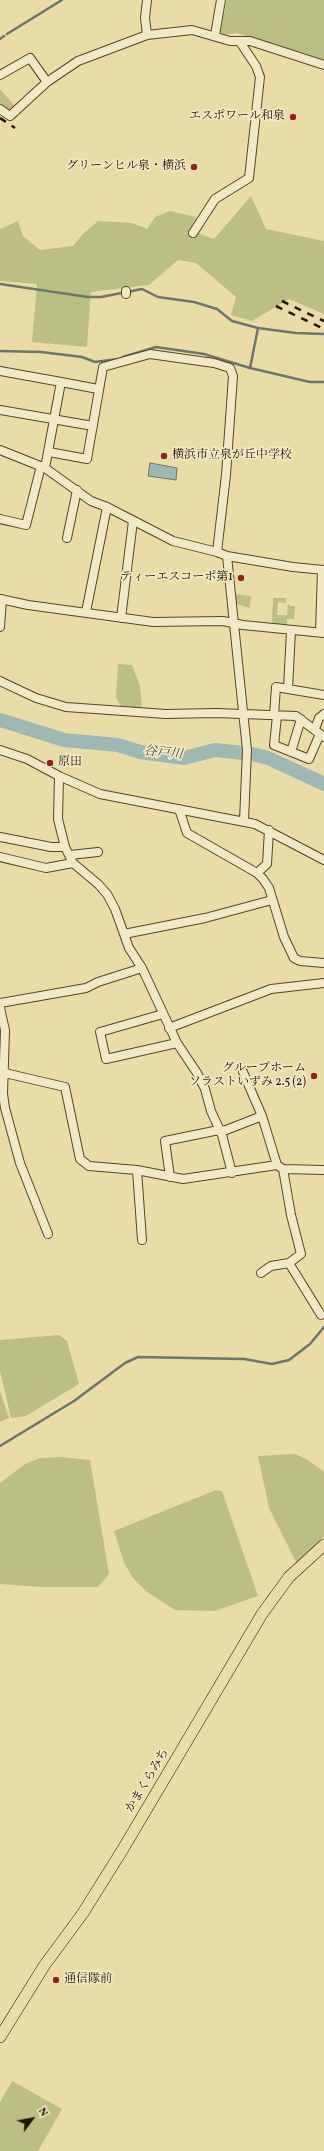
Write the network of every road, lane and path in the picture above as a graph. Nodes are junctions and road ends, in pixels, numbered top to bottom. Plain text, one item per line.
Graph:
1 (147, 0) edge
2 (221, 0) edge
3 (147, 35) junction
4 (215, 35) junction
5 (240, 42) junction
6 (324, 65) edge
7 (0, 75) edge
8 (47, 82) junction
9 (0, 109) edge
10 (193, 233) dead end
11 (0, 371) edge
12 (61, 382) junction
13 (98, 388) junction
14 (0, 410) edge
15 (54, 420) junction
16 (93, 426) junction
17 (0, 452) edge
18 (49, 452) junction
19 (43, 466) junction
20 (77, 490) junction
21 (107, 507) junction
22 (0, 519) edge
23 (133, 521) junction
24 (68, 538) dead end
25 (217, 552) junction
26 (227, 556) junction
27 (323, 570) edge
28 (1, 599) edge
29 (86, 612) junction
30 (121, 618) junction
31 (234, 623) junction
32 (0, 627) edge
33 (291, 630) junction
34 (322, 633) edge
35 (0, 681) edge
36 (288, 689) junction
37 (324, 694) edge
38 (324, 714) edge
39 (242, 715) junction
40 (276, 716) junction
41 (301, 719) junction
42 (319, 733) edge
43 (0, 750) edge
44 (292, 752) junction
45 (59, 776) junction
46 (178, 809) junction
47 (244, 821) junction
48 (269, 830) junction
49 (0, 837) edge
50 (65, 847) junction
51 (98, 852) dead end
52 (0, 857) edge
53 (72, 859) junction
54 (324, 860) edge
55 (257, 873) junction
56 (272, 900) junction
57 (124, 934) junction
58 (324, 963) edge
59 (142, 968) junction
60 (324, 984) edge
61 (0, 1003) edge
62 (0, 1008) edge
63 (163, 1014) junction
64 (169, 1028) junction
65 (177, 1042) junction
66 (2, 1071) edge
67 (243, 1072) dead end
68 (262, 1116) junction
69 (220, 1131) junction
70 (280, 1167) junction
71 (137, 1170) junction
72 (324, 1170) edge
73 (232, 1173) junction
74 (170, 1177) junction
75 (48, 1234) dead end
76 (142, 1240) dead end
77 (289, 1264) junction
78 (261, 1273) dead end
79 (321, 1315) dead end
80 (324, 1545) edge
81 (0, 2037) edge

1 - 3 street
2 - 4 street
3 - 4 street
3 - 8 street
4 - 5 street
5 - 6 street
5 - 10 street
7 - 8 street
8 - 9 street
11 - 12 street
12 - 13 street
12 - 15 street
13 - 16 street
13 - 25 street
14 - 15 street
15 - 16 street
15 - 18 street
16 - 18 street
17 - 19 street
18 - 19 street
19 - 20 street
19 - 22 street
20 - 21 street
20 - 24 street
21 - 23 street
21 - 29 street
23 - 25 street
23 - 30 street
25 - 26 street
26 - 27 street
26 - 31 street
27 - 34 street
28 - 29 street
28 - 32 street
29 - 30 street
30 - 31 street
31 - 33 street
31 - 39 street
33 - 34 street
33 - 36 street
35 - 39 street
36 - 37 street
36 - 40 street
38 - 42 street
39 - 40 street
39 - 47 street
40 - 41 street
40 - 44 street
41 - 42 street
41 - 44 street
42 - 44 street
43 - 45 street
45 - 46 street
45 - 50 street
46 - 47 street
46 - 55 street
47 - 48 street
48 - 54 street
48 - 55 street
49 - 50 street
50 - 53 street
51 - 53 street
52 - 53 street
53 - 57 street
55 - 56 street
56 - 57 street
56 - 58 street
57 - 59 street
59 - 61 street
59 - 63 street
60 - 64 street
62 - 66 street
63 - 64 street
63 - 65 street
64 - 65 street
65 - 69 street
66 - 71 street
66 - 75 street
67 - 68 street
68 - 69 street
68 - 70 street
69 - 73 street
69 - 74 street
70 - 72 street
70 - 73 street
70 - 77 street
71 - 74 street
71 - 76 street
73 - 74 street
77 - 78 street
77 - 79 street
80 - 81 main road, かまくらみち

